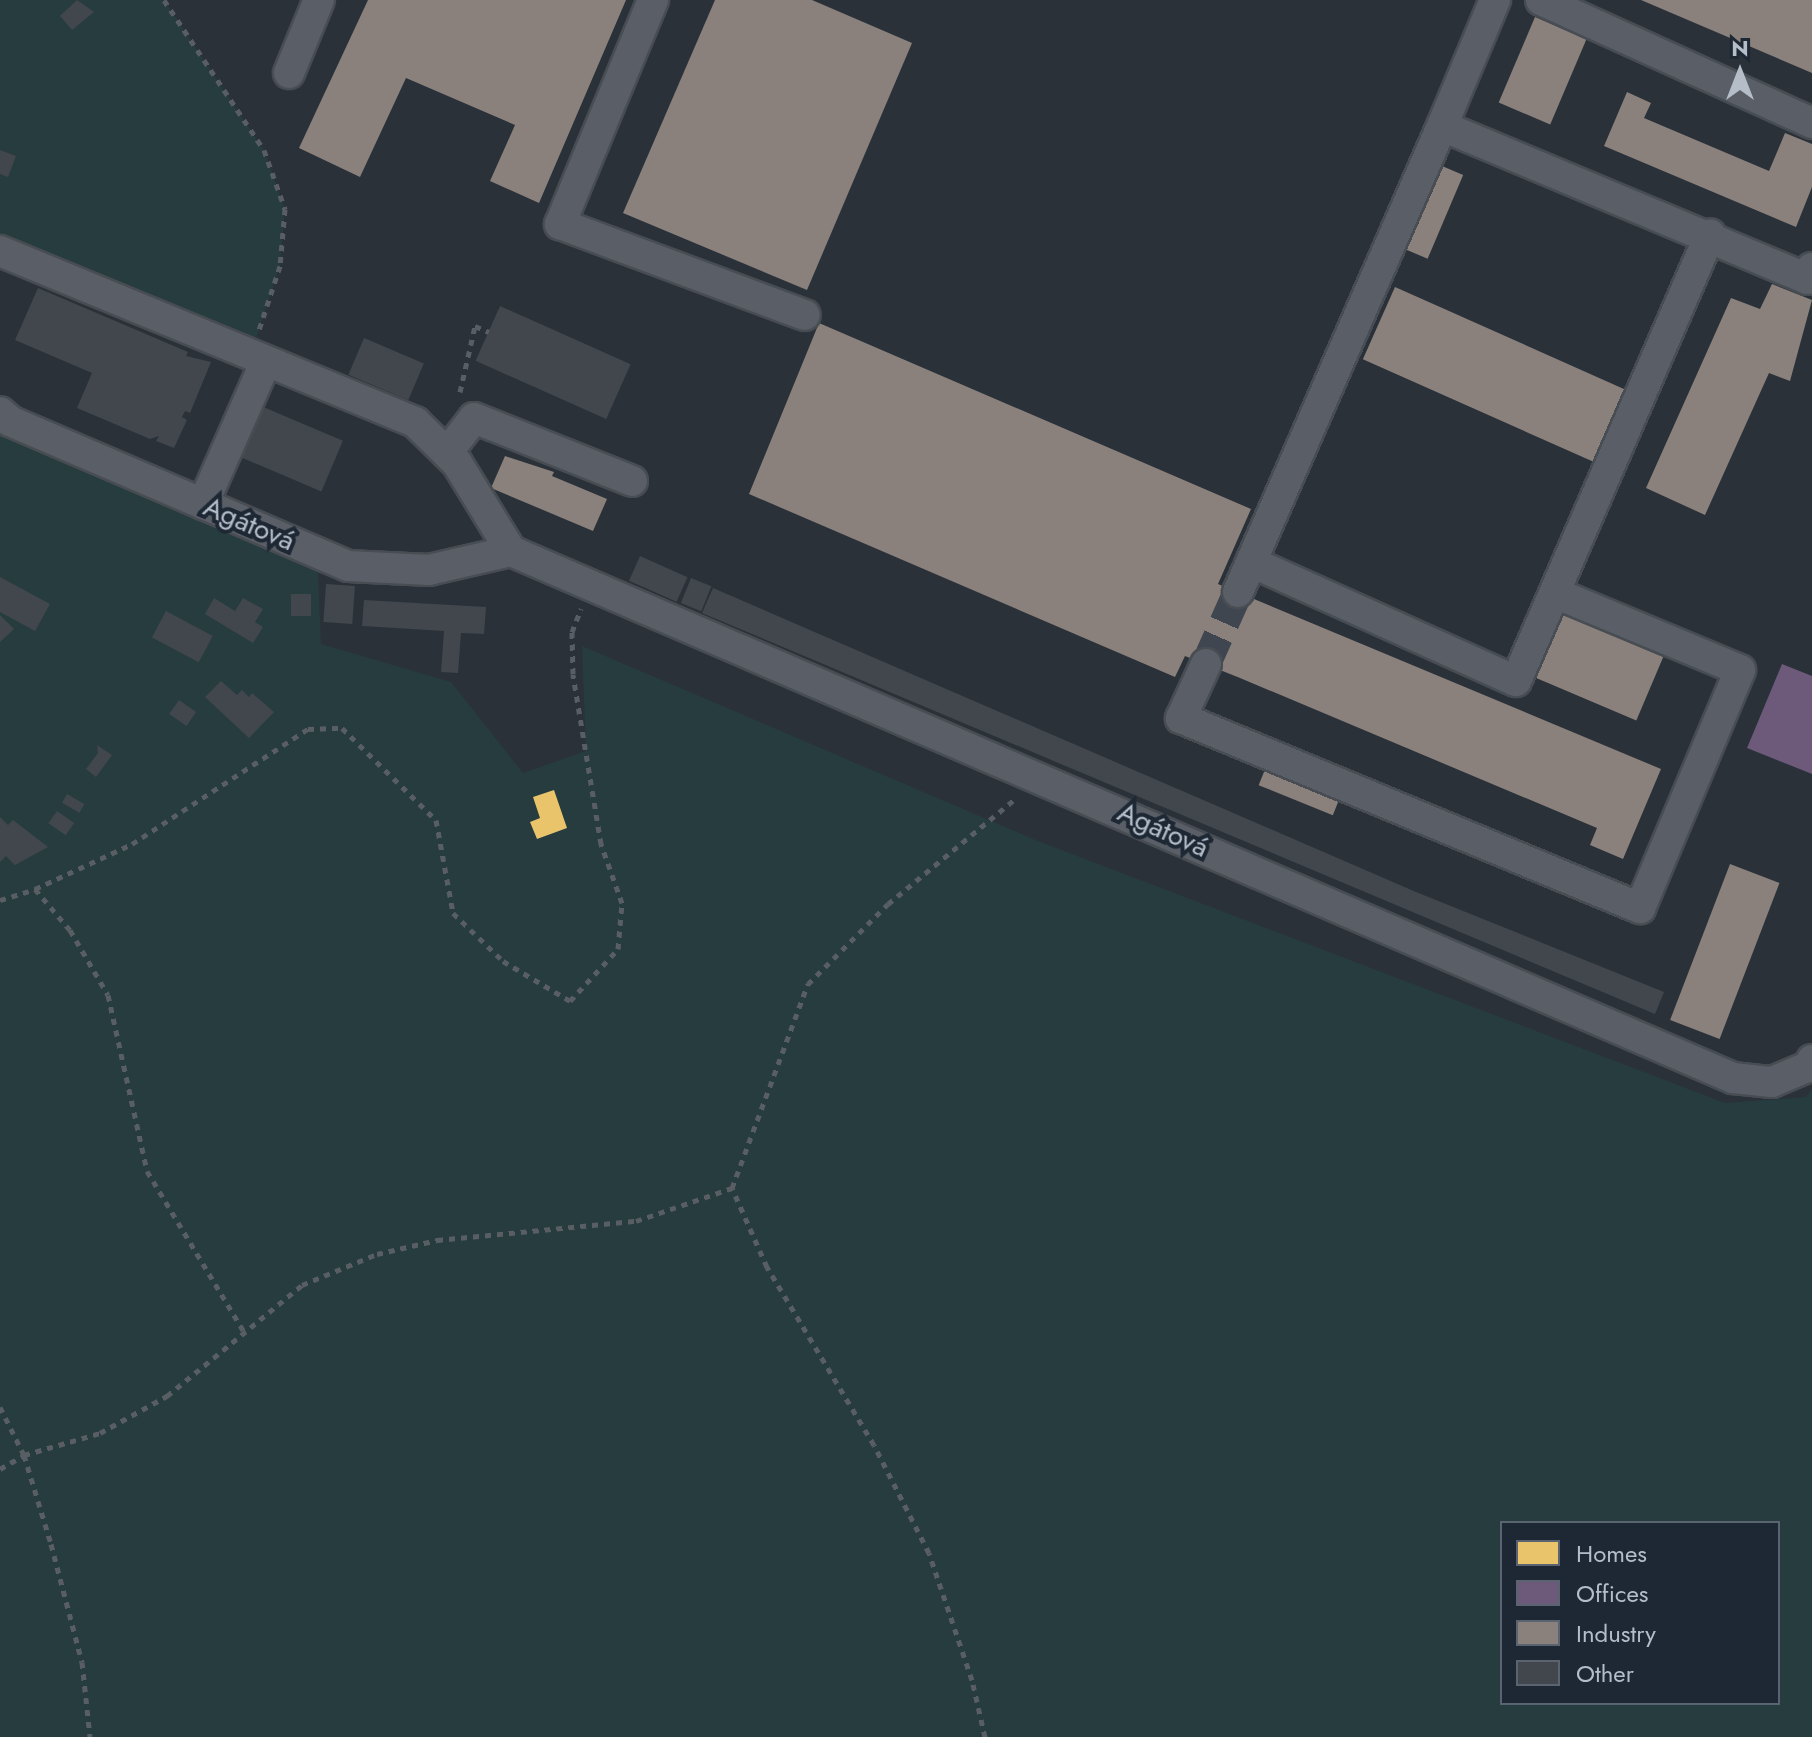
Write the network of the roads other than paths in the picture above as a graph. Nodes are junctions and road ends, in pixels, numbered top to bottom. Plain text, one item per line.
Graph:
1 (319, 0) edge
2 (653, 0) edge
3 (1495, 0) edge
4 (1541, 0) edge
5 (289, 73) dead end
6 (1812, 123) edge
7 (1442, 126) junction
8 (1710, 234) junction
9 (0, 251) edge
10 (1810, 276) edge
11 (805, 315) dead end
12 (258, 357) junction
13 (0, 412) edge
14 (447, 453) junction
15 (632, 481) dead end
16 (203, 504) junction
17 (511, 551) junction
18 (1251, 562) junction
19 (1238, 592) tunnel mouth
20 (1555, 593) junction
21 (1206, 664) tunnel mouth
22 (1812, 1060) edge

1 - 5 street
2 - 11 street
3 - 7 street
4 - 6 street
7 - 8 street
7 - 18 street
8 - 10 street
8 - 20 street
9 - 12 street
12 - 14 street
12 - 16 street
13 - 16 street, Agátová
14 - 15 street
14 - 17 street
16 - 17 street, Agátová
17 - 22 street, Agátová
18 - 19 street
18 - 20 street
20 - 21 street

